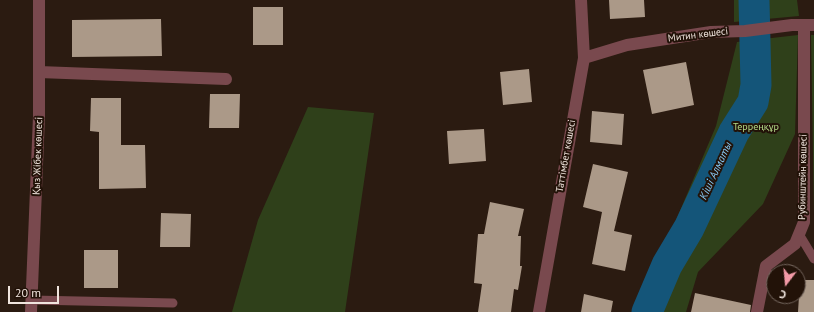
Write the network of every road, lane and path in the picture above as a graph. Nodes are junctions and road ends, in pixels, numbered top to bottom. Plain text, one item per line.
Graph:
1 (39, 0) edge
2 (581, 0) edge
3 (809, 25) edge
4 (584, 58) junction
5 (39, 72) junction
6 (226, 79) dead end
7 (799, 234) junction
8 (814, 258) edge
9 (173, 303) dead end
10 (32, 306) edge
11 (539, 312) edge
12 (757, 312) edge

1 - 5 street, Қыз Жібек көшесі
2 - 4 street, Таттімбет көшесі
3 - 4 street, Митин көшесі
3 - 7 street, Рубинштейн көшесі
4 - 11 street, Таттімбет көшесі
5 - 6 street
5 - 10 street, Қыз Жібек көшесі
7 - 8 lane
7 - 12 street, Рубинштейн көшесі
9 - 10 lane

